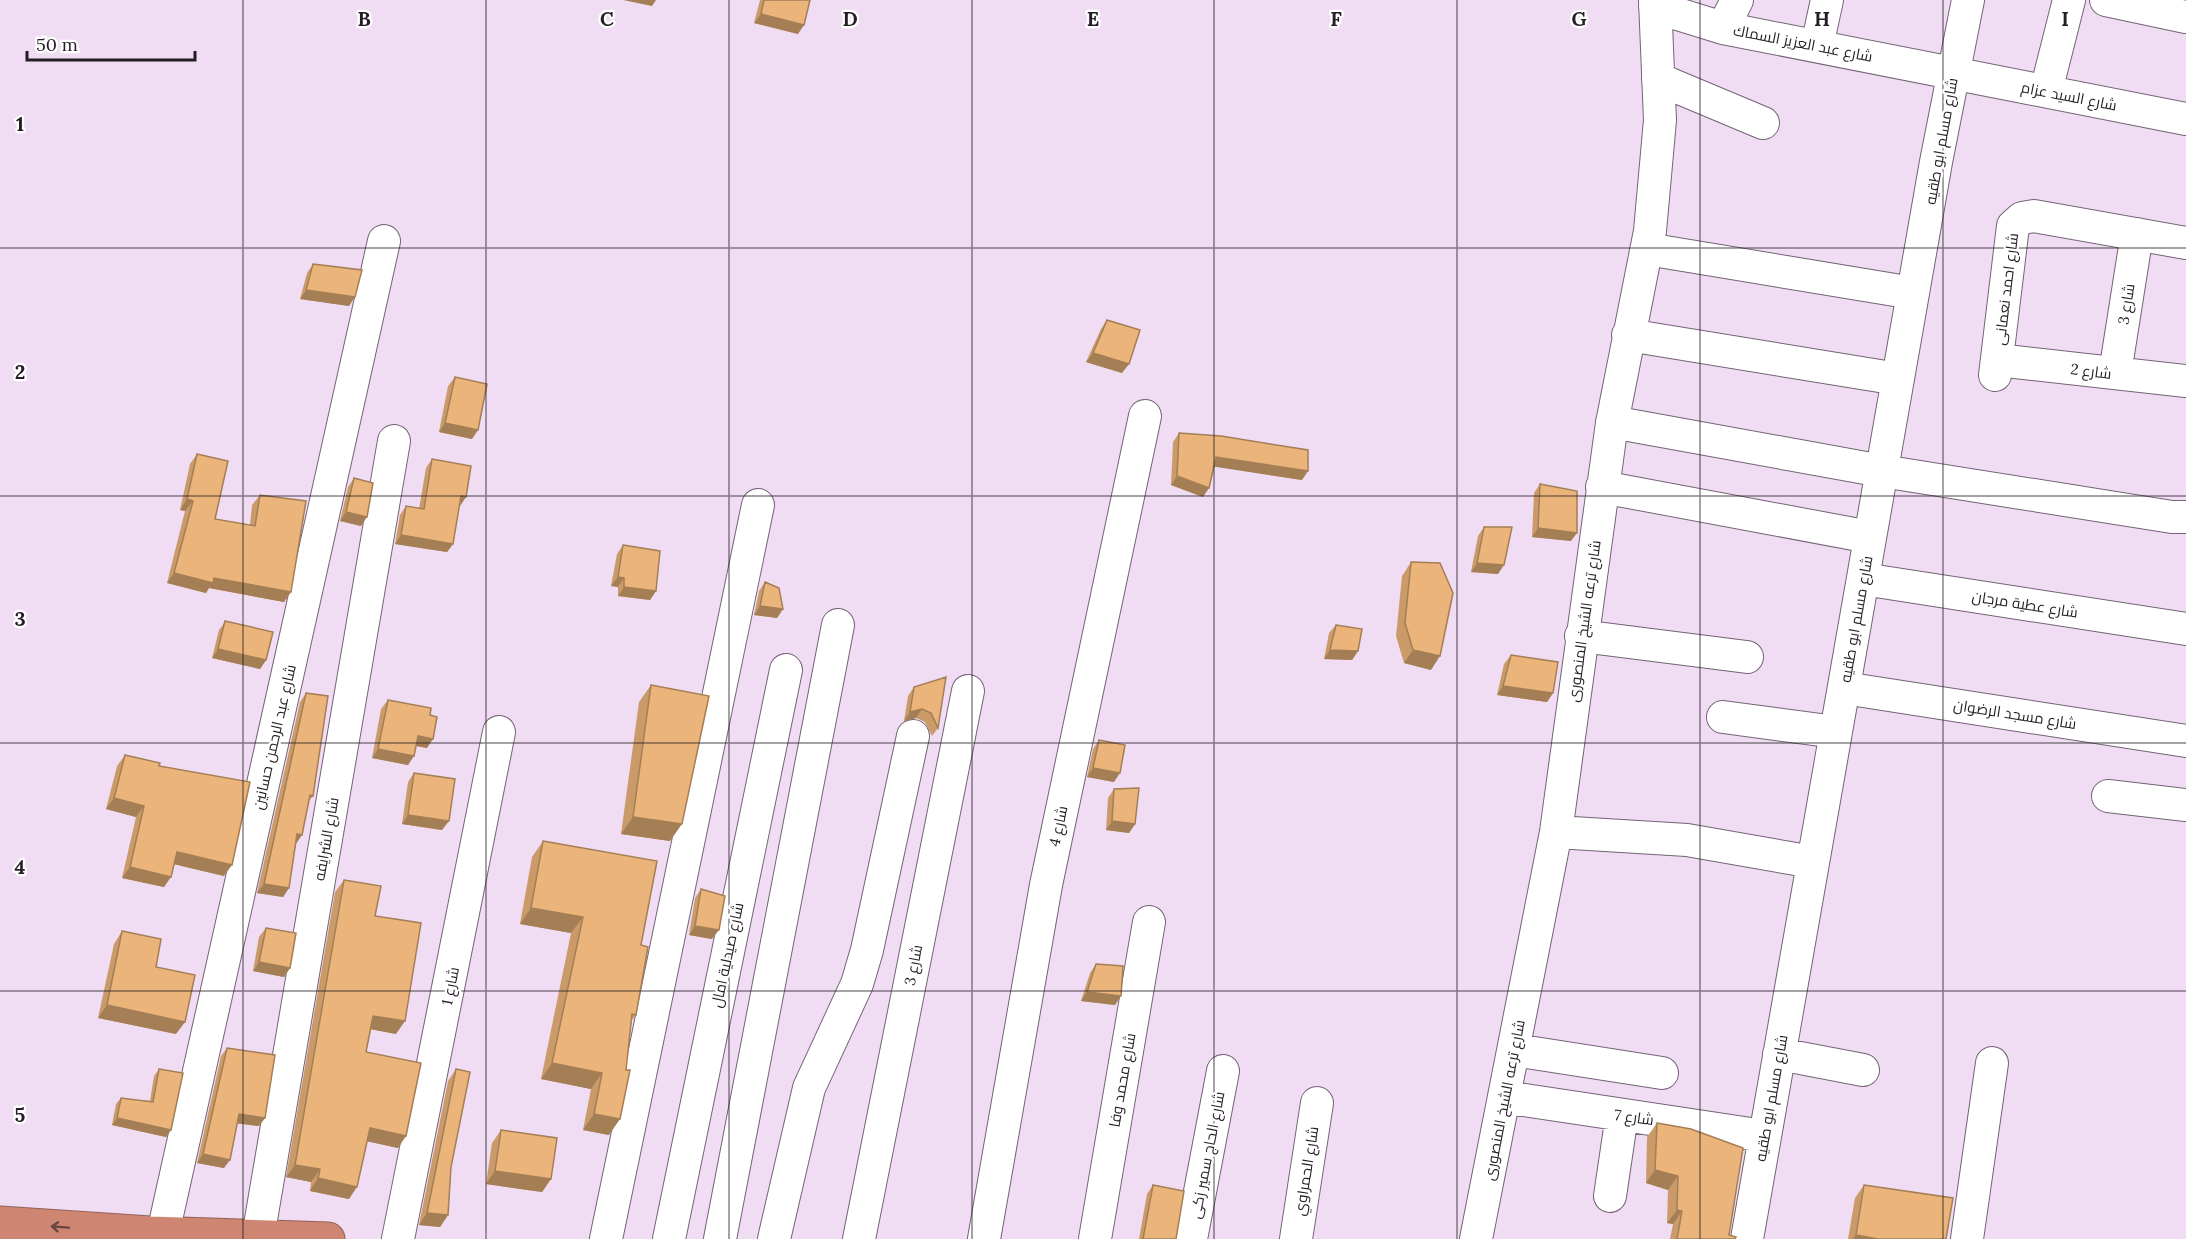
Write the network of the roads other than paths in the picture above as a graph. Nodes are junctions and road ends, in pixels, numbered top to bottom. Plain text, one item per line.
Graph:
1 (1737, 0) edge
2 (1827, 0) edge
3 (1968, 0) edge
4 (2069, 0) edge
5 (2106, 0) edge
6 (1655, 3) edge
7 (2186, 17) edge
8 (1723, 28) junction
9 (1817, 46) junction
10 (1953, 73) junction
11 (1658, 79) junction
12 (2046, 91) junction
13 (2186, 119) edge
14 (1763, 123) dead end
15 (2137, 234) junction
16 (384, 241) dead end
17 (2186, 243) edge
18 (1647, 249) junction
19 (1913, 293) junction
20 (1629, 335) junction
21 (1996, 367) joint
22 (2115, 373) junction
23 (1898, 379) junction
24 (2186, 381) edge
25 (1145, 416) dead end
26 (1612, 422) junction
27 (394, 441) dead end
28 (1882, 471) junction
29 (1602, 487) junction
30 (758, 505) dead end
31 (2186, 517) edge
32 (1870, 537) junction
33 (1863, 579) junction
34 (838, 625) dead end
35 (2186, 628) edge
36 (1581, 636) junction
37 (1747, 657) dead end
38 (786, 670) dead end
39 (1844, 688) junction
40 (968, 691) dead end
41 (1723, 717) dead end
42 (499, 732) dead end
43 (1836, 732) junction
44 (913, 736) dead end
45 (2186, 741) edge
46 (2108, 796) dead end
47 (2186, 806) edge
48 (1556, 832) junction
49 (1813, 862) junction
50 (1149, 922) dead end
51 (1514, 1050) junction
52 (1779, 1054) junction
53 (1992, 1064) dead end
54 (1863, 1070) dead end
55 (1223, 1071) dead end
56 (1662, 1073) dead end
57 (1504, 1097) junction
58 (1317, 1103) dead end
59 (1622, 1115) junction
60 (1764, 1136) junction
61 (1610, 1196) dead end
62 (0, 1223) edge
63 (163, 1233) junction
64 (258, 1237) junction
65 (328, 1239) edge
66 (398, 1239) edge
67 (606, 1239) edge
68 (669, 1239) edge
69 (720, 1239) edge
70 (774, 1239) edge
71 (859, 1239) edge
72 (984, 1239) edge
73 (1095, 1239) edge
74 (1191, 1239) edge
75 (1296, 1239) edge
76 (1476, 1239) edge
77 (1747, 1239) edge
78 (1966, 1239) edge

1 - 8 street
2 - 9 street
3 - 10 street, شارع مسلم ابو طقيه
4 - 12 street
5 - 7 street
6 - 8 street, شارع عبد العزيز السماك
6 - 11 street, شارع ترعه الشيخ المنصورى
8 - 9 street, شارع عبد العزيز السماك
9 - 10 street, شارع عبد العزيز السماك
10 - 12 street, شارع السيد عزام
10 - 19 street, شارع مسلم ابو طقيه
11 - 14 street
11 - 18 street, شارع ترعه الشيخ المنصورى
12 - 13 street, شارع السيد عزام
15 - 17 street
15 - 21 street, شارع احمد نعمانى
15 - 22 street, شارع 3
16 - 63 street, شارع عبد الرحمن حسانين
18 - 19 street
18 - 20 street, شارع ترعه الشيخ المنصورى
19 - 23 street, شارع مسلم ابو طقيه
20 - 23 street
20 - 26 street, شارع ترعه الشيخ المنصورى
21 - 22 street, شارع 2
22 - 24 street, شارع 2
23 - 28 street, شارع مسلم ابو طقيه
25 - 72 street, شارع 4
26 - 28 street
26 - 29 street, شارع ترعه الشيخ المنصورى
27 - 64 street, شارع الشرايفه
28 - 31 street
28 - 32 street, شارع مسلم ابو طقيه
29 - 32 street
29 - 36 street, شارع ترعه الشيخ المنصورى
30 - 67 street
32 - 33 street, شارع مسلم ابو طقيه
33 - 35 street, شارع عطية مرجان
33 - 39 street, شارع مسلم ابو طقيه
34 - 69 street
36 - 37 street
36 - 48 street, شارع ترعه الشيخ المنصورى
38 - 68 street, شارع صيدلية امال
39 - 43 street, شارع مسلم ابو طقيه
39 - 45 street, شارع مسجد الرضوان
40 - 71 street, شارع 3
41 - 43 street
42 - 66 street, شارع 1
43 - 49 street, شارع مسلم ابو طقيه
44 - 70 street
46 - 47 street
48 - 49 street
48 - 51 street, شارع ترعه الشيخ المنصورى
49 - 52 street, شارع مسلم ابو طقيه
50 - 73 street, شارع محمد وفا
51 - 56 street
51 - 57 street, شارع ترعه الشيخ المنصورى
52 - 54 street
52 - 60 street, شارع مسلم ابو طقيه
53 - 78 street
55 - 74 street, شارع الحاج سمير زكى
57 - 59 street, شارع 7
57 - 76 street, شارع ترعه الشيخ المنصورى
58 - 75 street, شارع الحمراوي
59 - 60 street, شارع 7
59 - 61 street
60 - 77 street, شارع مسلم ابو طقيه
63 -> 62 highway
63 - 64 highway
64 - 65 highway

